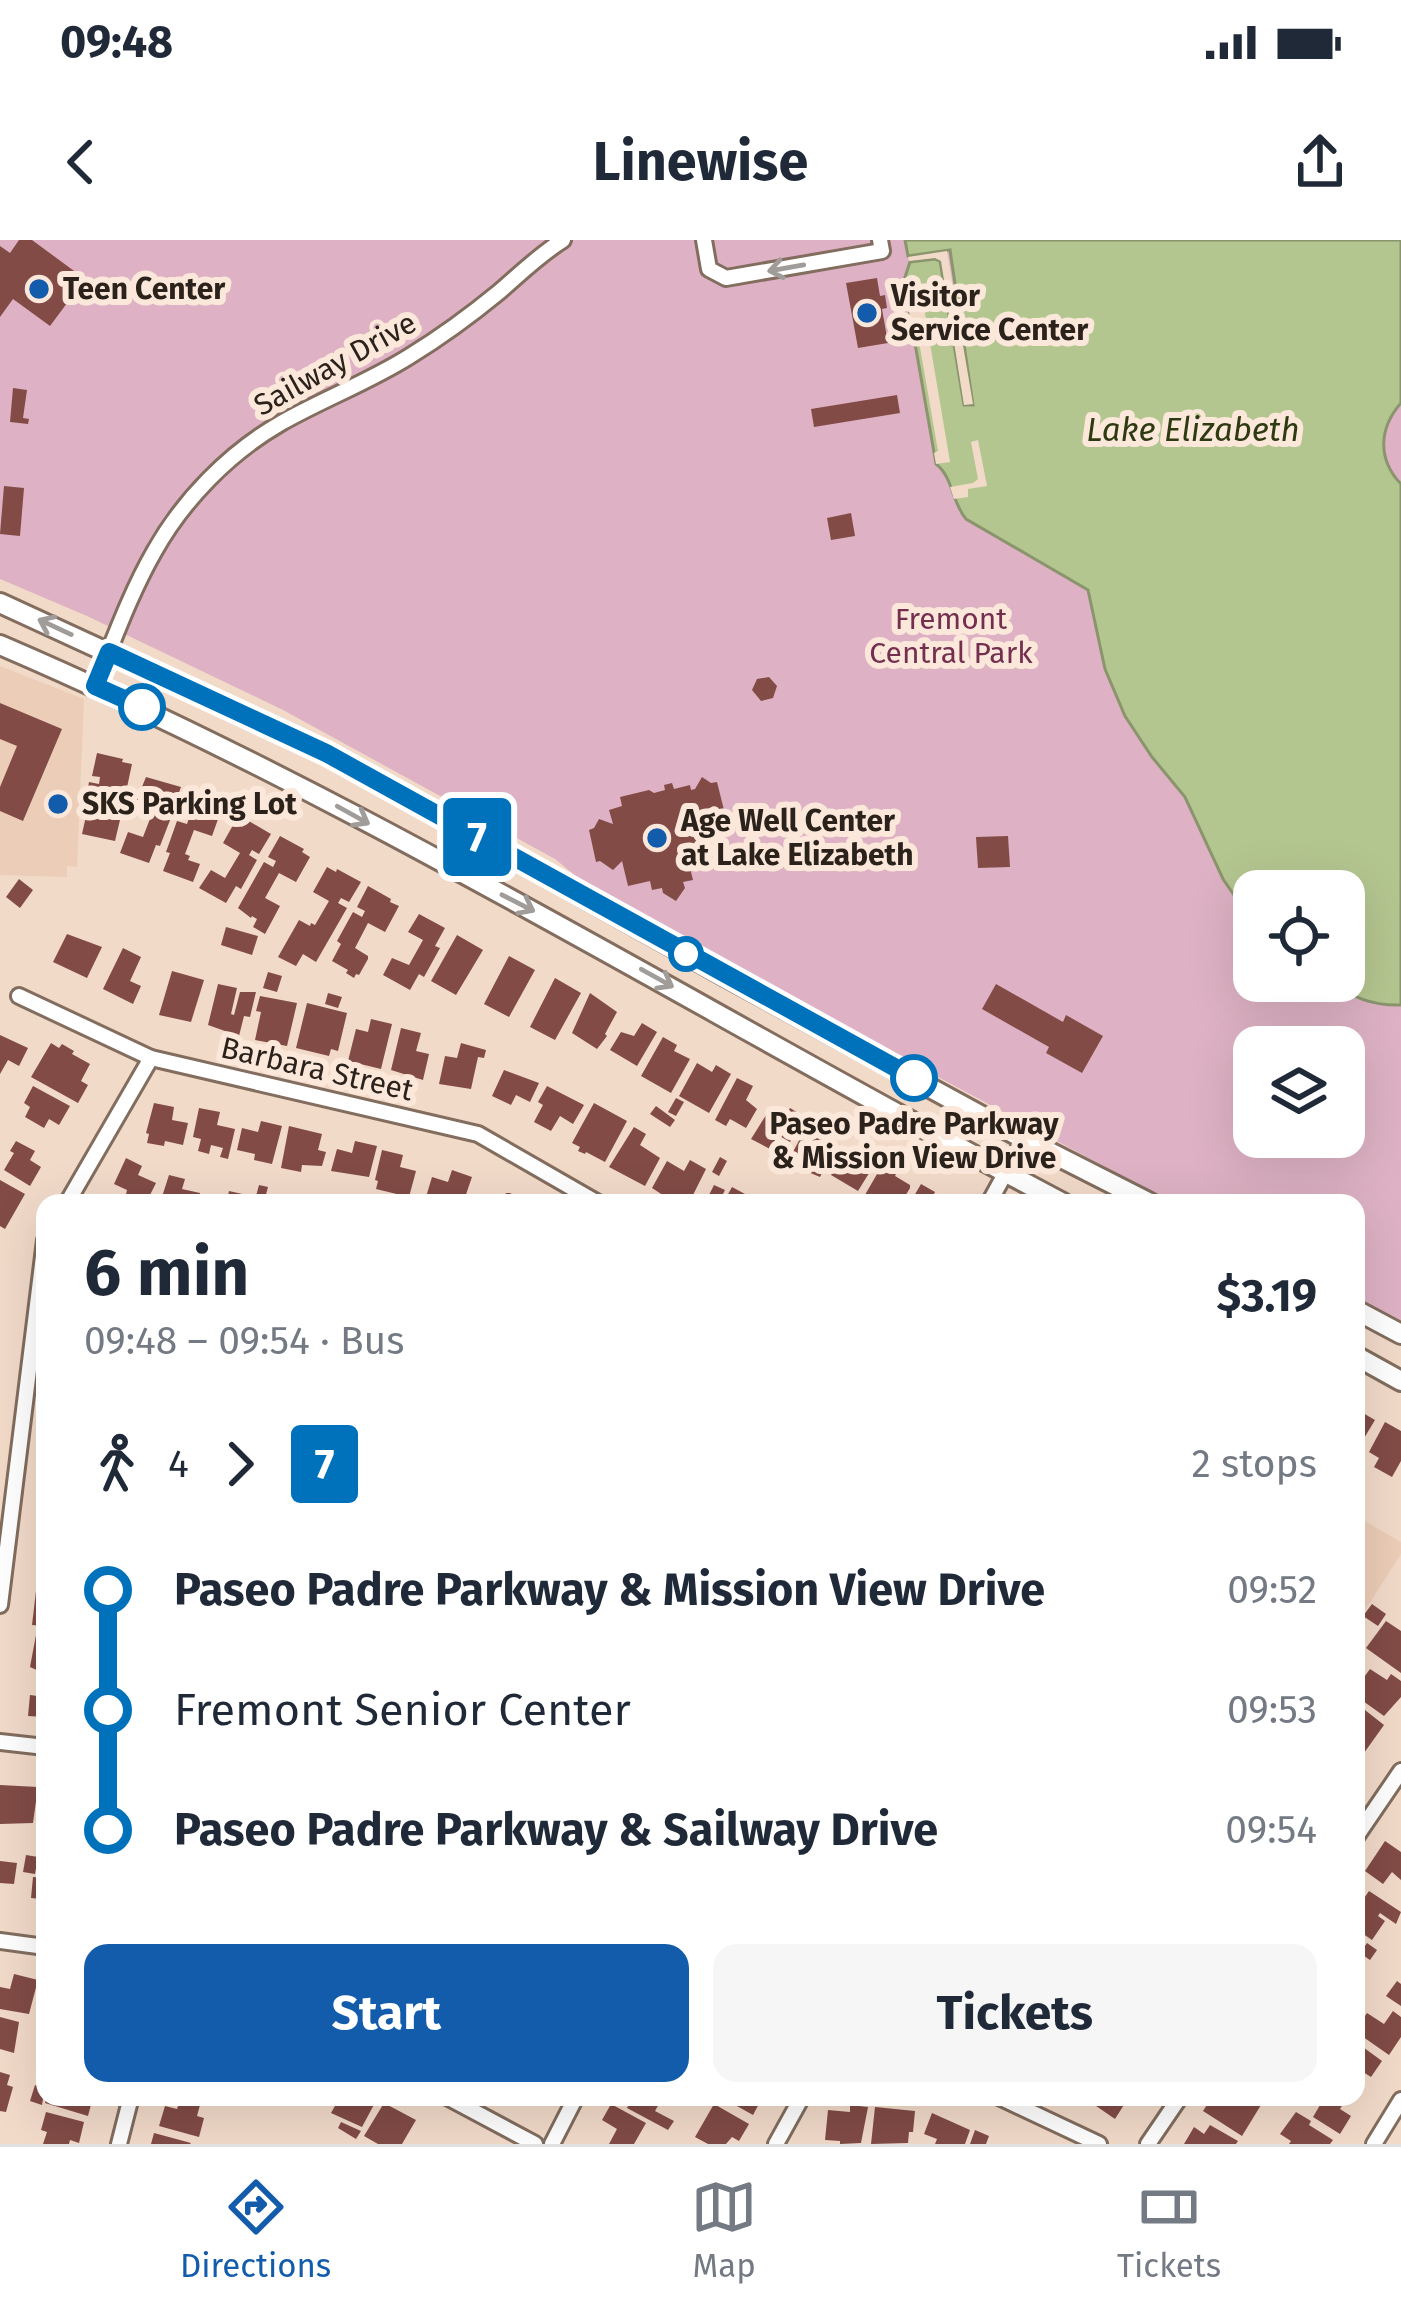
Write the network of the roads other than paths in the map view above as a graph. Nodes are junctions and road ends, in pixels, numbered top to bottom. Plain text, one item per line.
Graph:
1 (562, 240) edge
2 (704, 240) edge
3 (880, 240) edge
4 (0, 603) edge
5 (0, 645) edge
6 (109, 652) junction
7 (95, 686) junction
8 (20, 996) dead end
9 (151, 1058) junction
10 (1024, 1138) junction
11 (1006, 1173) junction
12 (72, 1194) edge
13 (582, 1194) edge
14 (994, 1194) edge
15 (1046, 1194) edge
16 (1133, 1194) edge
17 (36, 1314) edge
18 (1365, 1315) edge
19 (1401, 1334) edge
20 (1365, 1361) edge
21 (1401, 1381) edge
22 (0, 1605) edge
23 (0, 1742) edge
24 (36, 1746) edge
25 (1401, 1771) edge
26 (1365, 1824) edge
27 (0, 1941) edge
28 (36, 1946) edge
29 (1401, 2100) edge
30 (129, 2106) edge
31 (464, 2106) edge
32 (571, 2106) edge
33 (797, 2106) edge
34 (1018, 2106) edge
35 (1174, 2106) edge
36 (118, 2144) edge
37 (535, 2144) edge
38 (552, 2144) edge
39 (776, 2144) edge
40 (1099, 2144) edge
41 (1148, 2144) edge
42 (1374, 2144) edge

1 - 6 street, Sailway Drive
3 -> 2 street
6 -> 4 main road
5 - 7 main road
6 - 7 street, Sailway Drive
6 - 10 main road
7 -> 11 main road
8 - 9 street, Barbara Street
9 - 12 street
9 - 13 street, Barbara Street
10 - 11 street
10 - 16 main road
11 - 14 street
11 - 15 main road
17 - 22 street
18 - 19 main road
20 - 21 main road
23 - 24 street
25 - 26 street
27 - 28 street
29 - 42 street
30 - 36 street
31 - 37 street
32 - 38 street
33 - 39 street
34 - 40 street
35 - 41 street

